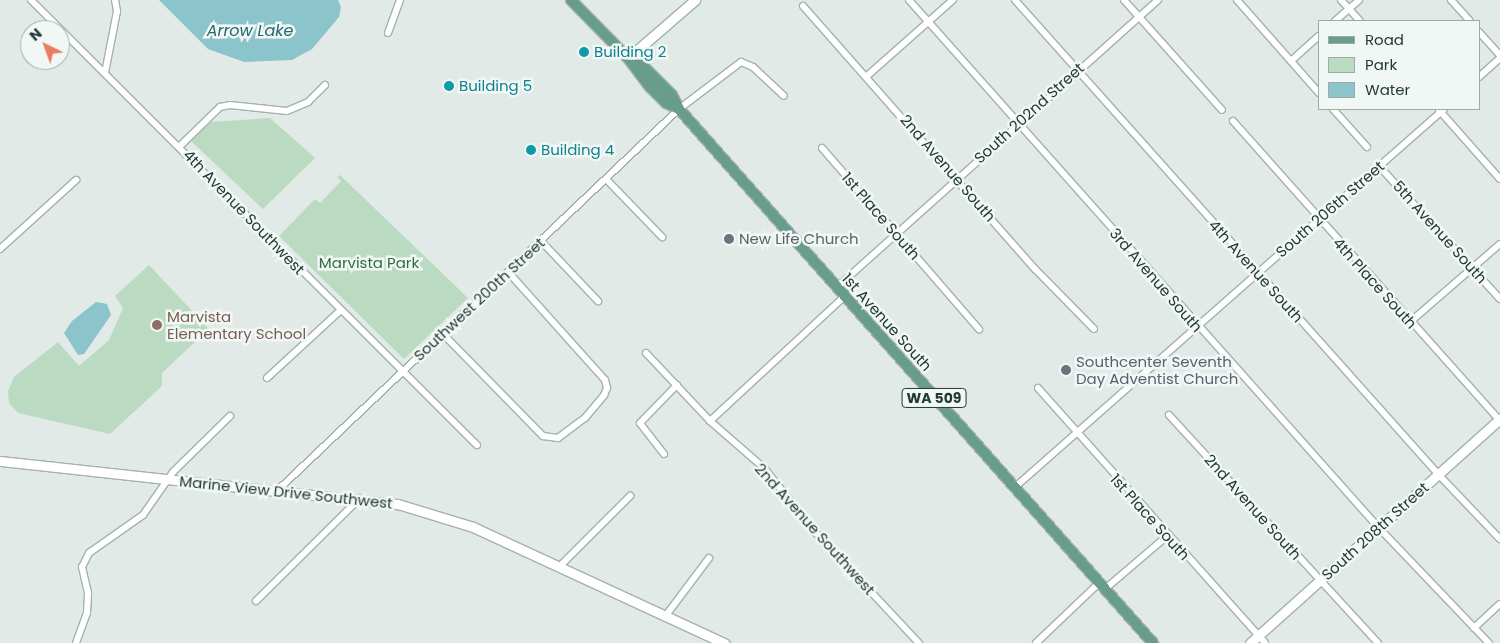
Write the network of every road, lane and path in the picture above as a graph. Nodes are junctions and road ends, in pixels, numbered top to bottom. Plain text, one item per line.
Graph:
1 (31, 0) edge
2 (115, 0) edge
3 (400, 0) edge
4 (571, 0) edge
5 (695, 0) edge
6 (909, 0) edge
7 (953, 0) edge
8 (1015, 0) edge
9 (1124, 0) edge
10 (1158, 0) edge
11 (1236, 0) edge
12 (1341, 0) edge
13 (1359, 0) edge
14 (1451, 0) edge
15 (803, 6) dead end
16 (1349, 9) junction
17 (1139, 16) junction
18 (1337, 20) edge
19 (1359, 20) edge
20 (1469, 20) edge
21 (928, 22) junction
22 (388, 33) dead end
23 (1480, 33) edge
24 (1318, 37) edge
25 (1500, 57) edge
26 (628, 58) junction
27 (1291, 61) junction
28 (1077, 70) junction
29 (105, 73) junction
30 (867, 76) junction
31 (1480, 76) edge
32 (325, 86) dead end
33 (1318, 92) edge
34 (784, 96) dead end
35 (679, 109) junction
36 (1222, 110) dead end
37 (1334, 110) edge
38 (1441, 110) edge
39 (1233, 120) dead end
40 (1018, 122) junction
41 (180, 146) junction
42 (1367, 147) dead end
43 (822, 148) dead end
44 (1379, 166) junction
45 (957, 177) junction
46 (606, 179) junction
47 (1500, 179) edge
48 (76, 180) dead end
49 (1319, 219) junction
50 (896, 231) junction
51 (662, 238) dead end
52 (541, 241) junction
53 (1500, 244) edge
54 (0, 249) edge
55 (1472, 268) junction
56 (508, 272) junction
57 (1258, 273) junction
58 (836, 288) junction
59 (844, 297) junction
60 (1500, 299) edge
61 (598, 301) dead end
62 (341, 310) junction
63 (1410, 322) junction
64 (1197, 327) junction
65 (979, 329) dead end
66 (1094, 329) dead end
67 (443, 334) junction
68 (646, 353) dead end
69 (403, 371) junction
70 (267, 378) dead end
71 (677, 385) junction
72 (1038, 388) dead end
73 (1169, 415) dead end
74 (230, 416) dead end
75 (1500, 420) edge
76 (710, 421) junction
77 (1077, 434) junction
78 (477, 445) dead end
79 (664, 454) dead end
80 (0, 461) edge
81 (1438, 474) junction
82 (168, 480) junction
83 (1014, 488) junction
84 (278, 489) junction
85 (630, 496) dead end
86 (360, 498) junction
87 (1378, 528) junction
88 (1167, 536) junction
89 (1500, 538) edge
90 (709, 558) dead end
91 (560, 565) junction
92 (1319, 580) junction
93 (1102, 586) junction
94 (256, 601) dead end
95 (1500, 604) edge
96 (667, 614) junction
97 (1474, 628) junction
98 (1258, 636) junction
99 (76, 643) edge
100 (724, 643) edge
101 (918, 643) edge
102 (1036, 643) edge
103 (1153, 643) edge
104 (1250, 643) edge
105 (1265, 643) edge
106 (1378, 643) edge
107 (1489, 643) edge

1 - 29 street, 4th Avenue Southwest
2 - 29 street
3 - 22 street
4 - 26 main road, 1st Avenue South / WA 509
5 - 26 street
6 - 21 street, 3rd Avenue South
7 - 21 street
8 - 28 street, 4th Avenue South
9 - 17 street
10 - 17 street, South 202nd Street
11 - 27 street
12 - 16 street
13 - 16 street
14 - 20 street
15 - 30 street, 2nd Avenue South
16 - 18 street
16 - 19 street
17 - 28 street, South 202nd Street
17 - 36 street
21 - 30 street
21 - 40 street, 3rd Avenue South
23 - 25 street
24 - 27 street
25 - 31 street
26 - 35 main road, 1st Avenue South / WA 509
27 - 33 street
28 - 40 street, South 202nd Street
28 - 57 street, 4th Avenue South
29 - 41 street, 4th Avenue Southwest
30 - 45 street, 2nd Avenue South
32 - 41 street
34 - 35 street, Southwest 200th Street
35 - 46 street, Southwest 200th Street
35 - 58 main road, 1st Avenue South / WA 509
37 - 42 street
38 - 44 street, South 206th Street
38 - 47 street
39 - 49 street, 4th Place South
40 - 45 street, South 202nd Street
40 - 64 street, 3rd Avenue South
41 - 62 street, 4th Avenue Southwest
43 - 50 street, 1st Place South
44 - 49 street, South 206th Street
44 - 55 street, 5th Avenue South
45 - 50 street, South 202nd Street
45 - 66 street, 2nd Avenue South
46 - 51 street
46 - 52 street, Southwest 200th Street
48 - 54 street
49 - 57 street, South 206th Street
49 - 63 street, 4th Place South
50 - 58 street, South 202nd Street
50 - 65 street, 1st Place South
52 - 56 street, Southwest 200th Street
52 - 61 street
53 - 55 street
55 - 60 street, 5th Avenue South
55 - 63 street
56 - 67 street, Southwest 200th Street
56 - 67 street
57 - 64 street, South 206th Street
57 - 81 street, 4th Avenue South
58 - 59 main road, 1st Avenue South / WA 509
59 - 76 street
59 - 83 main road, 1st Avenue South / WA 509
62 - 69 street, 4th Avenue Southwest
62 - 70 street
63 - 75 street, 4th Place South
64 - 77 street, South 206th Street
64 - 87 street, 3rd Avenue South
67 - 69 street, Southwest 200th Street
68 - 71 street, 2nd Avenue Southwest
69 - 78 street, 4th Avenue Southwest
69 - 84 street, Southwest 200th Street
71 - 76 street, 2nd Avenue Southwest
71 - 79 street
72 - 77 street, 1st Place South
73 - 92 street, 2nd Avenue South
74 - 82 street
75 - 81 street, South 208th Street
76 - 101 street, 2nd Avenue Southwest
77 - 83 street, South 206th Street
77 - 88 street, 1st Place South
80 - 82 street, Marine View Drive Southwest
81 - 87 street, South 208th Street
81 - 89 street, 4th Avenue South
82 - 84 street, Marine View Drive Southwest
82 - 99 street
83 - 93 main road, 1st Avenue South / WA 509
84 - 86 street, Marine View Drive Southwest
85 - 91 street
86 - 91 street, Marine View Drive Southwest
86 - 94 street
87 - 92 street, South 208th Street
87 - 97 street, 3rd Avenue South
88 - 93 street
88 - 98 street, 1st Place South
90 - 96 street
91 - 96 street, Marine View Drive Southwest
92 - 98 street, South 208th Street
92 - 106 street, 2nd Avenue South
93 - 102 street
93 - 103 main road, 1st Avenue South / WA 509
95 - 97 street
96 - 100 street, Marine View Drive Southwest
97 - 107 street, 3rd Avenue South
98 - 104 street, South 208th Street
98 - 105 street, 1st Place South

